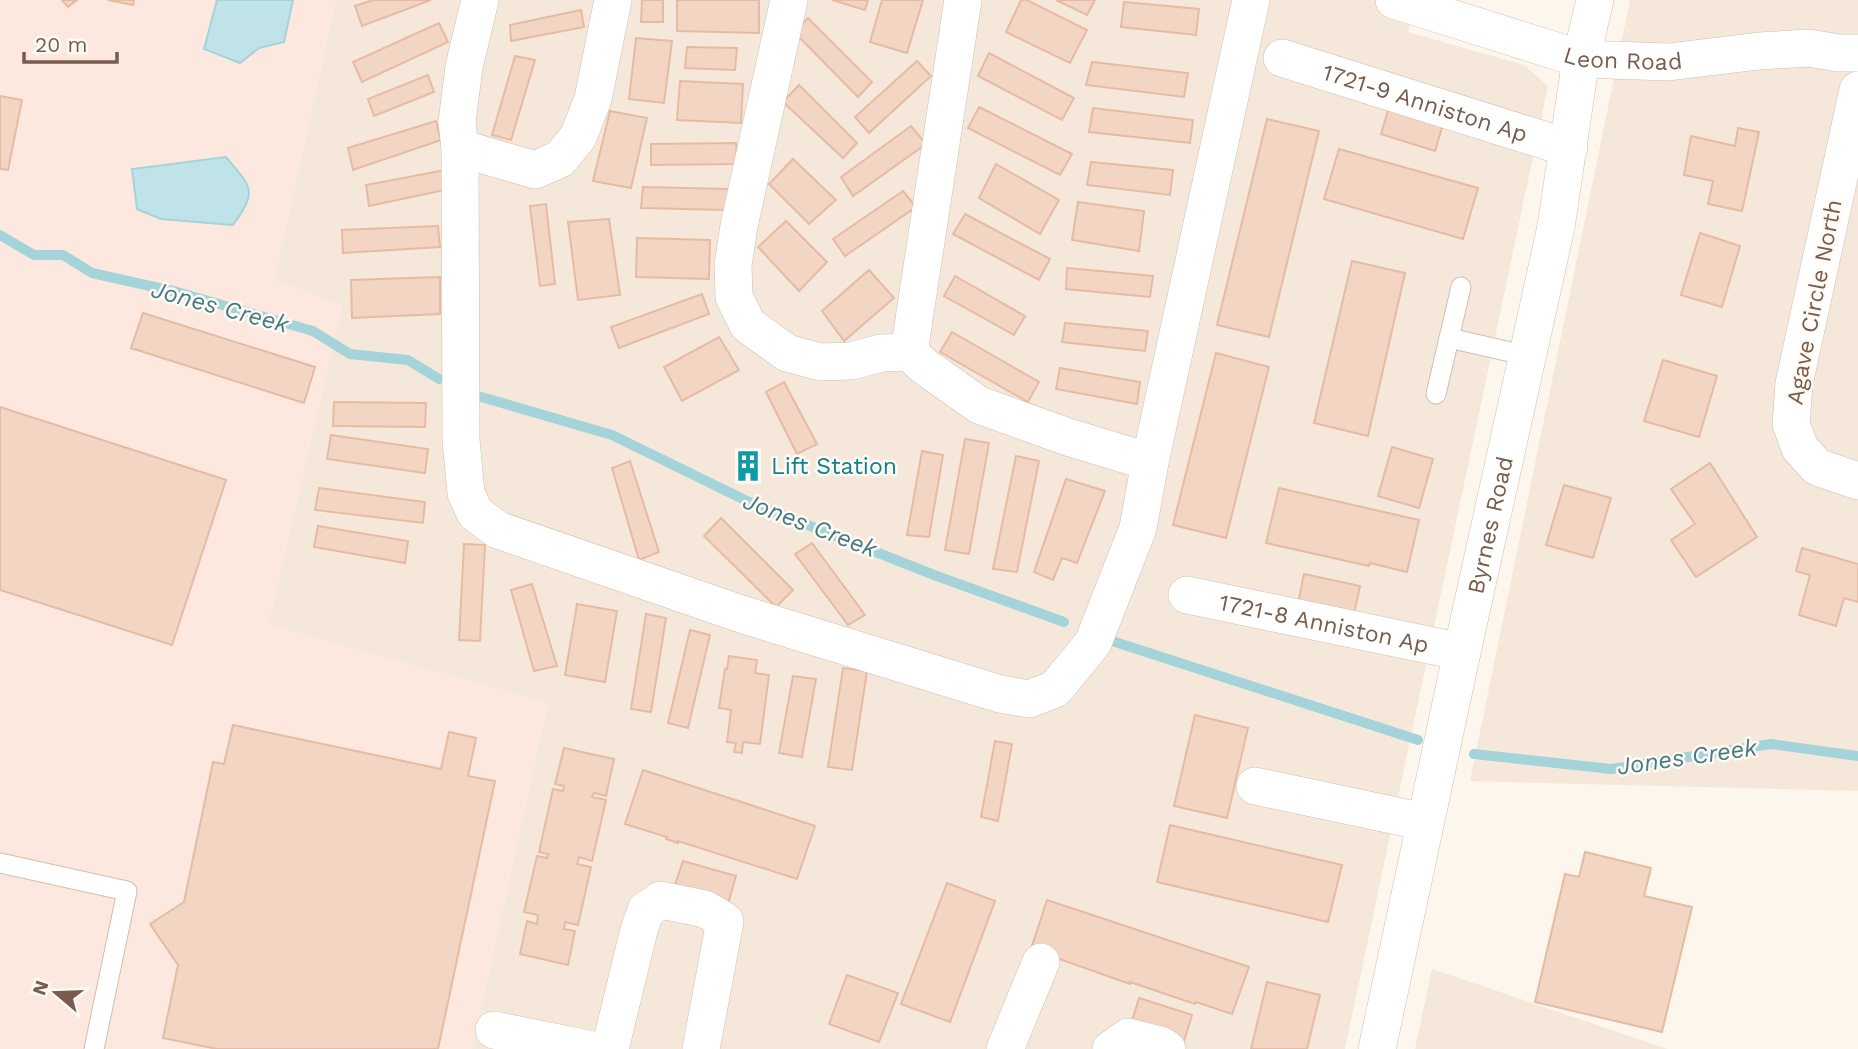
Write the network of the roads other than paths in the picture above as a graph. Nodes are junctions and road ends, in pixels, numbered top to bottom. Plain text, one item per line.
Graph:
1 (480, 0) edge
2 (613, 0) edge
3 (789, 0) edge
4 (963, 0) edge
5 (1251, 0) edge
6 (1394, 0) edge
7 (1595, 0) edge
8 (1858, 53) edge
9 (1282, 58) dead end
10 (1581, 59) junction
11 (1858, 90) edge
12 (460, 148) junction
13 (1569, 148) junction
14 (1461, 287) dead end
15 (1449, 338) junction
16 (909, 352) junction
17 (1528, 356) junction
18 (1436, 394) dead end
19 (1150, 462) junction
20 (1858, 481) edge
21 (1187, 595) dead end
22 (1462, 652) junction
23 (1255, 786) dead end
24 (1425, 822) junction
25 (0, 863) edge
26 (1041, 962) dead end
27 (494, 1030) dead end
28 (94, 1049) edge
29 (588, 1049) edge
30 (610, 1049) edge
31 (701, 1049) edge
32 (1005, 1049) edge
33 (1111, 1049) edge
34 (1167, 1049) edge
35 (1377, 1049) edge

1 - 12 street
2 - 12 street
3 - 16 street
4 - 16 street
5 - 19 street
6 - 10 street, Leon Road
7 - 10 street, Byrnes Road
8 - 10 street, Leon Road
9 - 13 street, 1721-9 Anniston Ap
10 - 13 street, Byrnes Road
11 - 20 street, Agave Circle North
12 - 19 street
13 - 17 street, Byrnes Road
14 - 15 lane
15 - 17 lane
15 - 18 lane
16 - 19 street
17 - 22 street, Byrnes Road
21 - 22 street, 1721-8 Anniston Ap
22 - 24 street, Byrnes Road
23 - 24 street
24 - 35 street, Byrnes Road
25 - 28 lane
26 - 32 street
27 - 29 street
30 - 31 street
33 - 34 street

